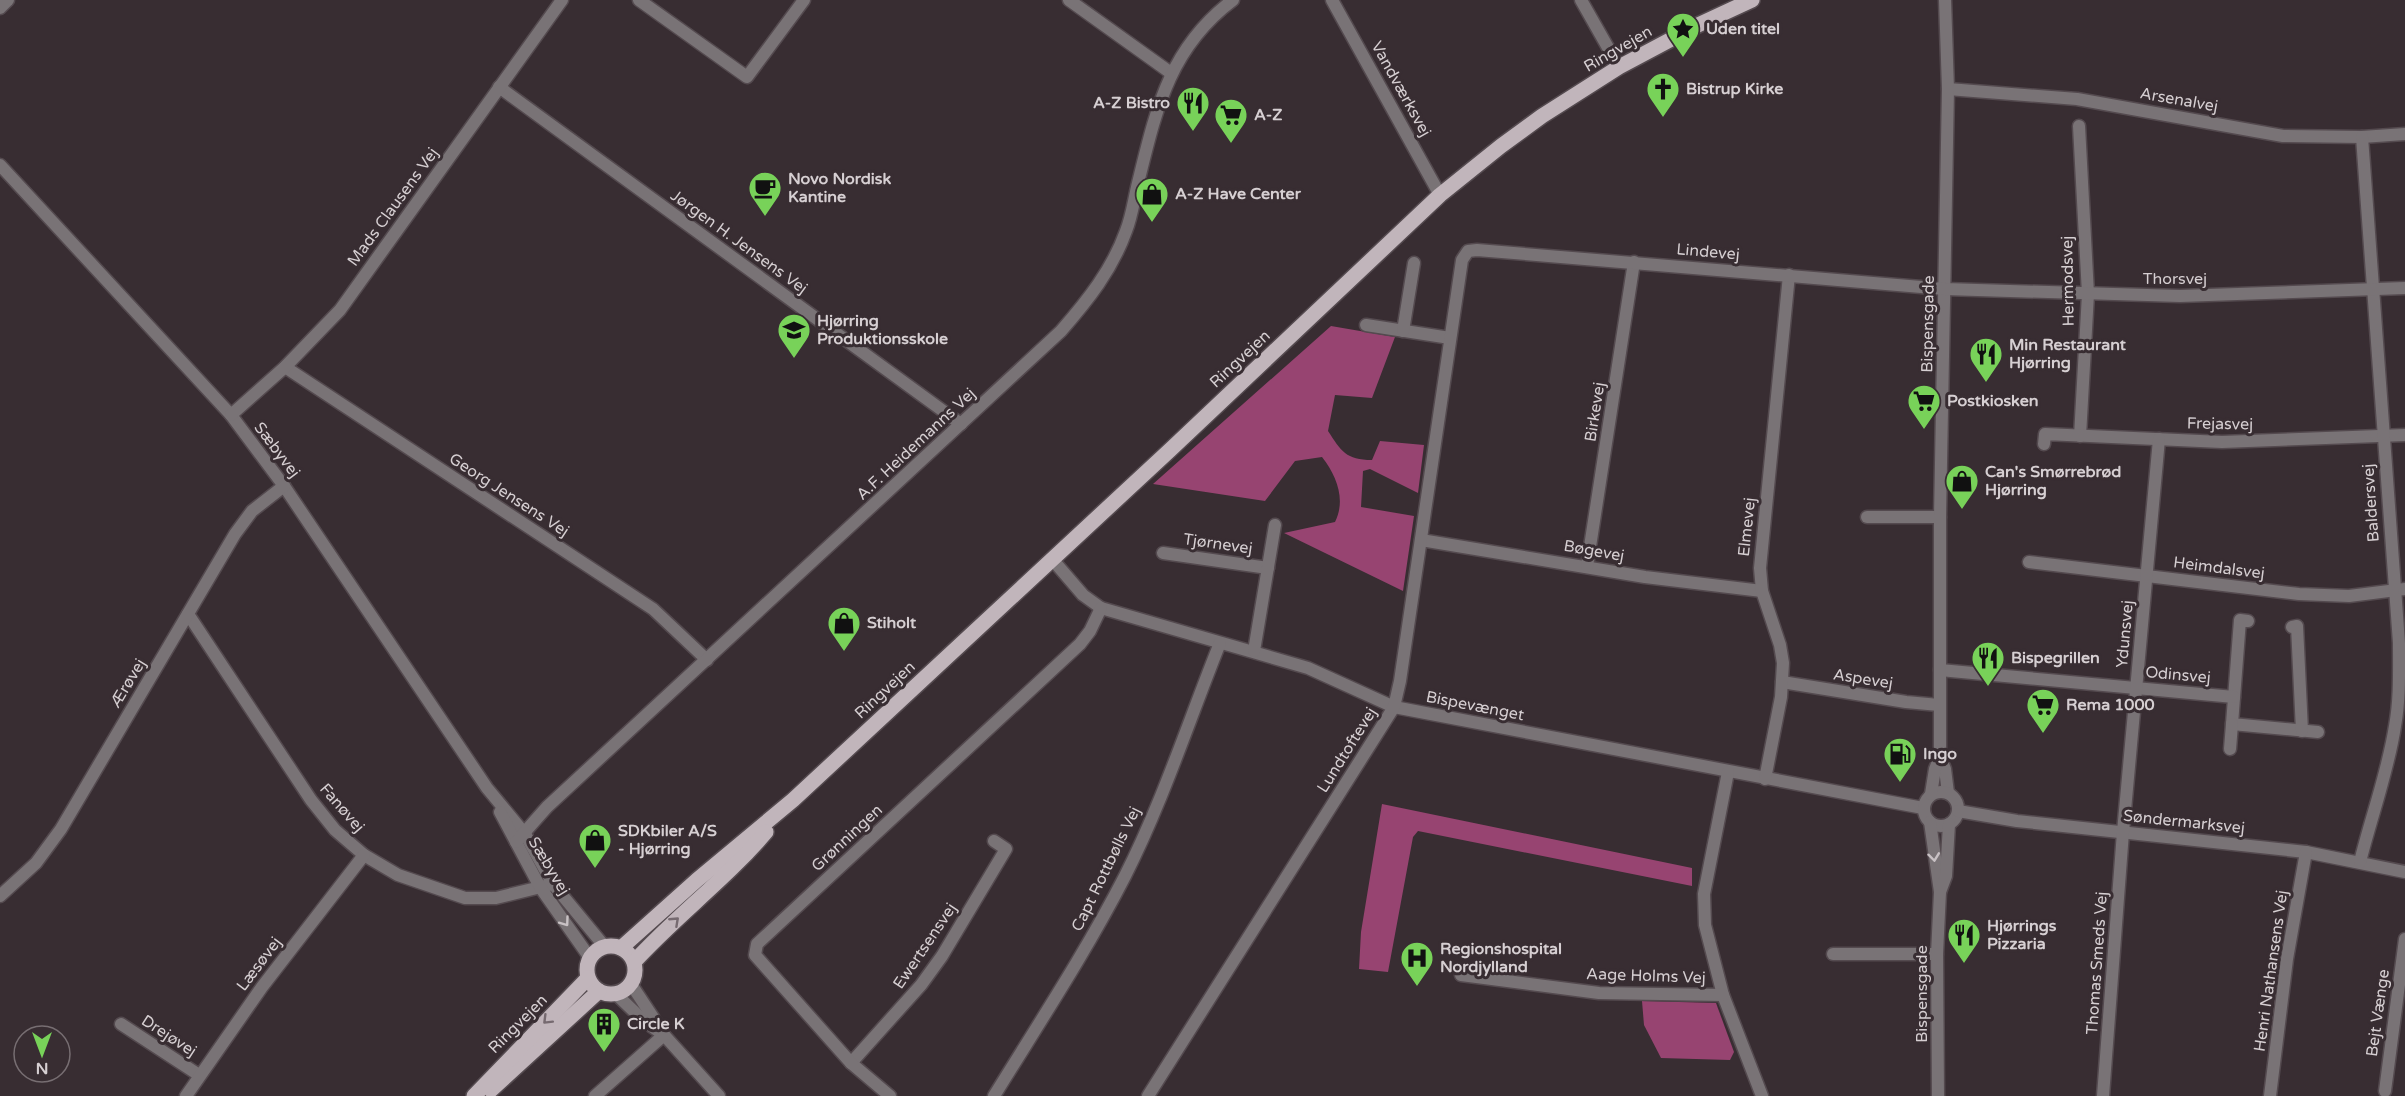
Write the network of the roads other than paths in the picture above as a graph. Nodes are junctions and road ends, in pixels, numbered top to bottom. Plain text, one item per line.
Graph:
1 (8, 0) edge
2 (562, 0) edge
3 (639, 0) edge
4 (804, 0) edge
5 (1069, 0) edge
6 (1233, 0) edge
7 (1332, 0) edge
8 (1581, 0) edge
9 (1752, 0) edge
10 (1945, 0) edge
11 (0, 8) edge
12 (1619, 68) junction
13 (1171, 73) junction
14 (499, 87) junction
15 (1948, 88) junction
16 (2079, 126) dead end
17 (2405, 134) edge
18 (2362, 137) junction
19 (0, 165) edge
20 (1440, 195) junction
21 (1468, 251) joint
22 (1634, 262) junction
23 (1414, 263) dead end
24 (1789, 275) junction
25 (2405, 288) edge
26 (1945, 290) junction
27 (2373, 290) junction
28 (2088, 294) junction
29 (1366, 325) dead end
30 (1403, 331) junction
31 (1450, 338) junction
32 (285, 367) junction
33 (231, 415) junction
34 (961, 424) junction
35 (2405, 435) edge
36 (2080, 436) junction
37 (2383, 436) junction
38 (2159, 439) junction
39 (2044, 444) dead end
40 (284, 486) junction
41 (1867, 517) dead end
42 (1940, 517) junction
43 (1275, 525) dead end
44 (1421, 540) junction
45 (1163, 553) dead end
46 (1052, 559) junction
47 (2028, 562) dead end
48 (1587, 566) junction
49 (1268, 568) junction
50 (2146, 576) junction
51 (1762, 591) junction
52 (2400, 591) edge
53 (1101, 608) junction
54 (188, 614) junction
55 (2248, 621) dead end
56 (2292, 627) dead end
57 (1220, 643) junction
58 (1254, 651) junction
59 (707, 660) junction
60 (1940, 670) junction
61 (1782, 682) junction
62 (2137, 688) junction
63 (2234, 696) junction
64 (1940, 705) junction
65 (1394, 707) junction
66 (2232, 724) junction
67 (2302, 730) junction
68 (2318, 732) dead end
69 (2230, 750) dead end
70 (1940, 758) junction
71 (1728, 772) junction
72 (1765, 779) junction
73 (1948, 793) junction
74 (1932, 794) junction
75 (794, 800) junction
76 (1923, 808) junction
77 (1958, 811) junction
78 (1930, 822) junction
79 (1949, 824) junction
80 (2123, 832) junction
81 (520, 838) junction
82 (994, 842) dead end
83 (2306, 852) junction
84 (364, 855) junction
85 (2360, 862) junction
86 (2405, 872) edge
87 (553, 884) junction
88 (540, 887) junction
89 (1940, 892) junction
90 (0, 896) edge
91 (2405, 939) edge
92 (605, 947) junction
93 (621, 948) junction
94 (1833, 954) dead end
95 (1937, 954) junction
96 (590, 958) junction
97 (634, 963) junction
98 (1461, 975) dead end
99 (588, 978) junction
100 (631, 984) junction
101 (599, 991) junction
102 (616, 994) junction
103 (1723, 995) junction
104 (121, 1024) dead end
105 (664, 1035) junction
106 (851, 1063) junction
107 (200, 1075) junction
108 (2385, 1091) dead end
109 (186, 1096) edge
110 (474, 1096) edge
111 (485, 1096) edge
112 (596, 1096) edge
113 (719, 1096) edge
114 (890, 1096) edge
115 (994, 1096) edge
116 (1148, 1096) edge
117 (1762, 1096) edge
118 (1938, 1096) edge
119 (2103, 1096) edge
120 (2270, 1096) edge

1 - 11 street
2 - 14 street, Mads Clausens Vej
3 - 4 street
5 - 13 street
6 - 13 street, A.F. Heidemanns Vej
7 - 20 street, Vandværksvej
8 - 12 street
9 - 12 main road, Ringvejen
10 - 15 street, Bispensgade
12 - 20 main road, Ringvejen
13 - 34 street, A.F. Heidemanns Vej
14 - 32 street, Mads Clausens Vej
14 - 34 street, Jørgen H. Jensens Vej
15 - 18 street, Arsenalvej
15 - 26 street, Bispensgade
16 - 28 street, Hermodsvej
17 - 18 street, Arsenalvej
18 - 27 street, Baldersvej
19 - 33 street, Sæbyvej
20 - 46 main road, Ringvejen
21 - 22 street, Lindevej
21 - 31 street, Lundtoftevej
22 - 24 street, Lindevej
22 - 48 street, Birkevej
23 - 30 street
24 - 26 street, Lindevej
24 - 51 street, Elmevej
25 - 27 street, Thorsvej
26 - 28 street, Thorsvej
26 - 42 street, Bispensgade
27 - 28 street, Thorsvej
27 - 37 street, Baldersvej
28 - 36 street, Hermodsvej
29 - 30 street
30 - 31 street
31 - 44 street, Lundtoftevej
32 - 33 street, Mads Clausens Vej
32 - 59 street, Georg Jensens Vej
33 - 40 street, Sæbyvej
34 - 59 street, A.F. Heidemanns Vej
35 - 37 street, Frejasvej
36 - 38 street, Frejasvej
36 - 39 street, Frejasvej
37 - 38 street, Frejasvej
37 - 52 street, Baldersvej
38 - 50 street, Ydunsvej
40 - 54 street, Ærøvej
40 - 81 street, Sæbyvej
41 - 42 street
42 - 60 street, Bispensgade
43 - 49 street, Tjørnevej
44 - 48 street, Bøgevej
44 - 65 street, Lundtoftevej
45 - 49 street, Tjørnevej
46 - 53 street, Bispevænget
46 - 75 main road, Ringvejen
47 - 50 street, Heimdalsvej
48 - 51 street, Bøgevej
49 - 58 street, Tjørnevej
50 - 52 street, Heimdalsvej
50 - 62 street, Ydunsvej
51 - 61 street, Elmevej
52 - 85 street, Baldersvej
53 - 57 street, Bispevænget
53 - 106 street, Grønningen
54 - 84 street, Fanøvej
54 - 90 street, Ærøvej
55 - 63 street, Odinsvej
56 - 67 street
57 - 58 street, Bispevænget
57 - 115 street, Capt Rottbølls Vej
58 - 65 street, Bispevænget
59 - 81 street, A.F. Heidemanns Vej
60 - 62 street, Odinsvej
60 - 64 street, Bispensgade
61 - 64 street, Aspevej
61 - 72 street, Elmevej
62 - 63 street, Odinsvej
62 - 80 street, Ydunsvej
63 - 66 street, Odinsvej
64 - 70 street, Bispensgade
65 - 71 street, Bispevænget
65 - 116 street, Lundtoftevej
66 - 67 street
66 - 69 street, Odinsvej
67 - 68 street
70 - 73 street, Bispensgade
70 - 74 street, Bispensgade
71 - 72 street, Bispevænget
71 - 103 street, Aage Holms Vej
72 - 76 street, Bispevænget
73 - 74 street
73 - 77 street
74 - 76 street
75 - 93 main road, Ringvejen
97 -> 75 main road, Ringvejen
76 - 78 street
77 - 79 street
77 - 80 street, Søndermarksvej
78 - 79 street
78 -> 89 street, Bispensgade
79 - 89 street, Bispensgade
80 - 83 street, Søndermarksvej
80 - 119 street, Thomas Smeds Vej
81 - 87 street, Sæbyvej
81 - 88 street, Sæbyvej
82 - 106 street, Ewertsensvej
83 - 85 street, Søndermarksvej
83 - 120 street, Henri Nathansens Vej
84 - 88 street, Fanøvej
84 - 107 street, Læsøvej
85 - 86 street, Søndermarksvej
87 - 88 street, Fanøvej
87 - 92 street, Sæbyvej
88 -> 96 street, Sæbyvej
89 - 95 street, Bispensgade
91 - 108 street, Bejt Vænge
92 - 93 main road
92 - 96 main road
93 - 97 main road
94 - 95 street
95 - 118 street, Bispensgade
96 - 99 main road
97 - 100 main road
98 - 103 street, Aage Holms Vej
99 - 101 main road
99 -> 110 main road, Ringvejen
100 - 102 main road
100 - 105 street
101 - 102 main road
101 - 111 main road, Ringvejen
102 - 105 street
103 - 117 street, Aage Holms Vej
104 - 107 street, Drejøvej
105 - 112 street
105 - 113 street
106 - 114 street, Grønningen
107 - 109 street, Læsøvej

